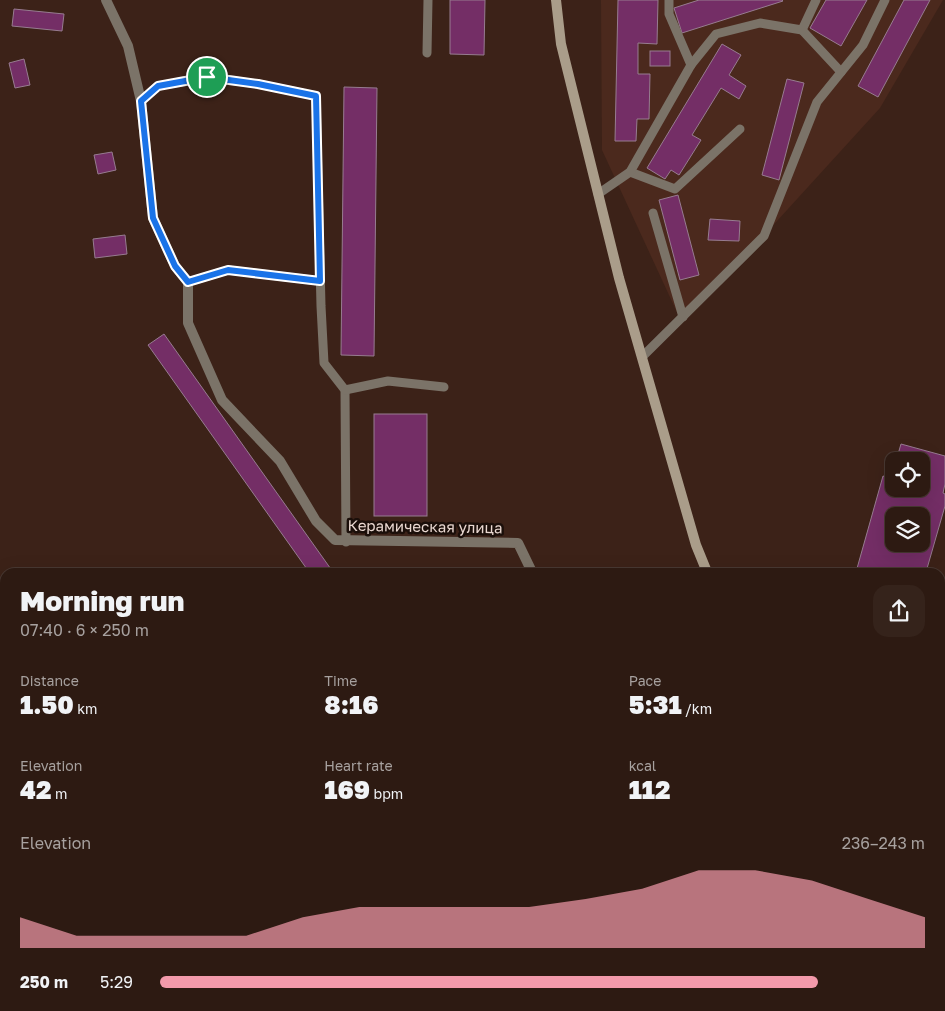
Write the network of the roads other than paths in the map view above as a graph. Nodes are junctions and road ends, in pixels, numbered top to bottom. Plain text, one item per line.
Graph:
1 (106, 0) edge
2 (428, 0) edge
3 (556, 0) edge
4 (669, 0) edge
5 (816, 0) edge
6 (885, 0) edge
7 (802, 30) junction
8 (427, 53) dead end
9 (691, 65) junction
10 (842, 72) junction
11 (141, 101) junction
12 (740, 129) dead end
13 (630, 172) junction
14 (598, 194) junction
15 (653, 213) dead end
16 (320, 281) junction
17 (188, 282) junction
18 (683, 316) junction
19 (642, 357) junction
20 (444, 387) dead end
21 (345, 390) junction
22 (346, 542) junction
23 (530, 568) edge
24 (705, 568) edge

1 - 11 street
2 - 8 lane
3 - 14 street
4 - 9 lane
5 - 7 lane
6 - 10 lane
7 - 9 lane
7 - 10 lane
9 - 13 lane
10 - 18 lane
11 - 16 lane
11 - 17 street
12 - 13 lane
13 - 14 lane
14 - 19 street
15 - 18 lane
16 - 17 lane
16 - 21 lane
17 - 22 street, Керамическая улица
18 - 19 lane
19 - 24 street
20 - 21 lane
21 - 22 lane
22 - 23 street, Керамическая улица

